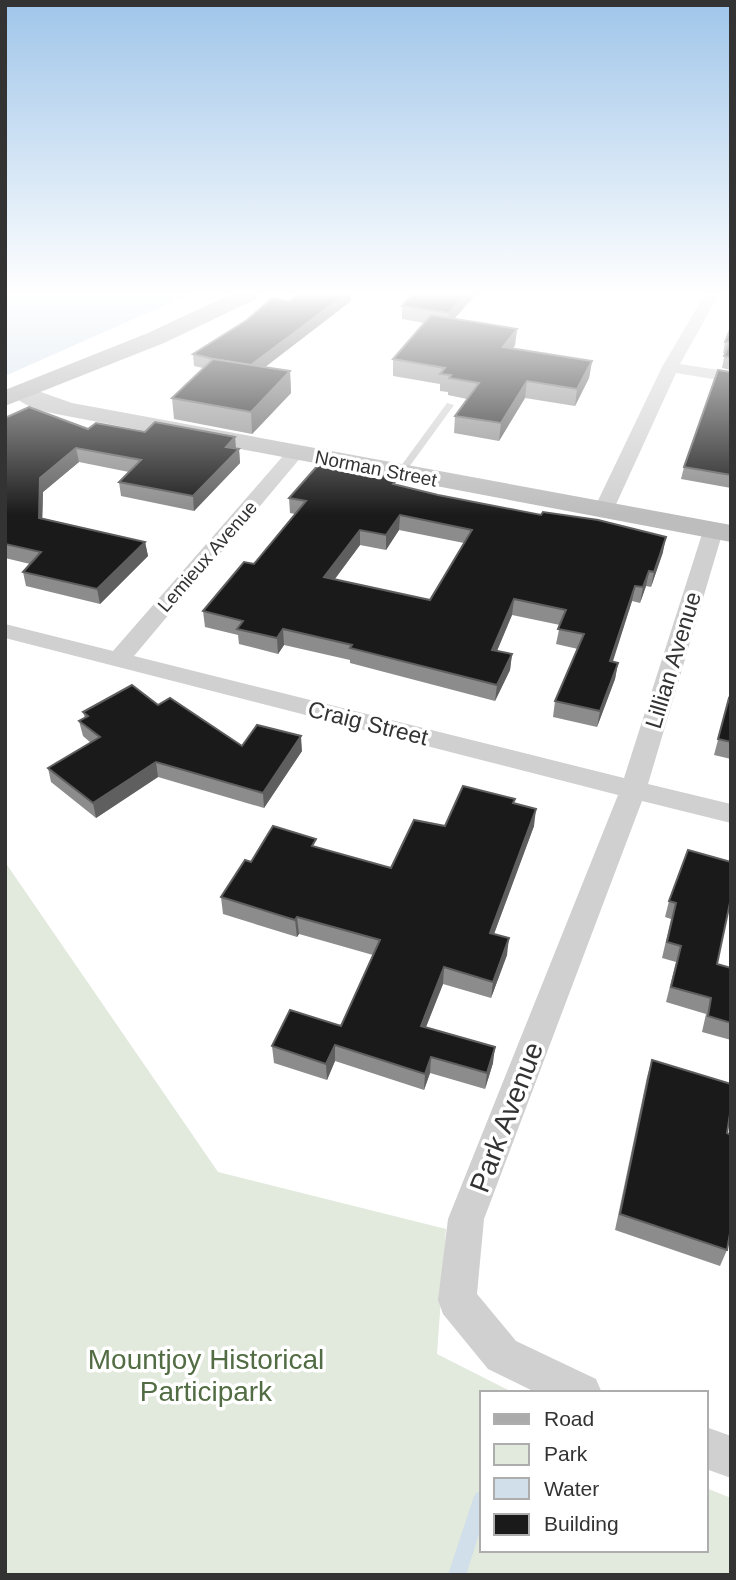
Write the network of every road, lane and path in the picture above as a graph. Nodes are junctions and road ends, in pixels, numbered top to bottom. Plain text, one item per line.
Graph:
1 (670, 367) edge
2 (83, 368) edge
3 (674, 368) edge
4 (731, 377) edge
5 (14, 396) edge
6 (450, 405) dead end
7 (296, 452) junction
8 (401, 472) junction
9 (603, 511) junction
10 (722, 533) edge
11 (5, 631) edge
12 (118, 660) junction
13 (633, 790) junction
14 (731, 814) edge
15 (578, 1391) edge
16 (708, 1449) edge
17 (731, 1457) edge

1 - 9 street
2 - 5 main road
3 - 4 street
5 - 7 street, Norman Street
6 - 8 lane
7 - 8 street, Norman Street
7 - 12 street, Lemieux Avenue
8 - 9 street, Norman Street
9 - 10 street, Norman Street
10 - 13 street, Lillian Avenue
11 - 12 street, Craig Street
12 - 13 street, Craig Street
13 - 14 street, Craig Street
13 - 15 street, Park Avenue
16 - 17 street

